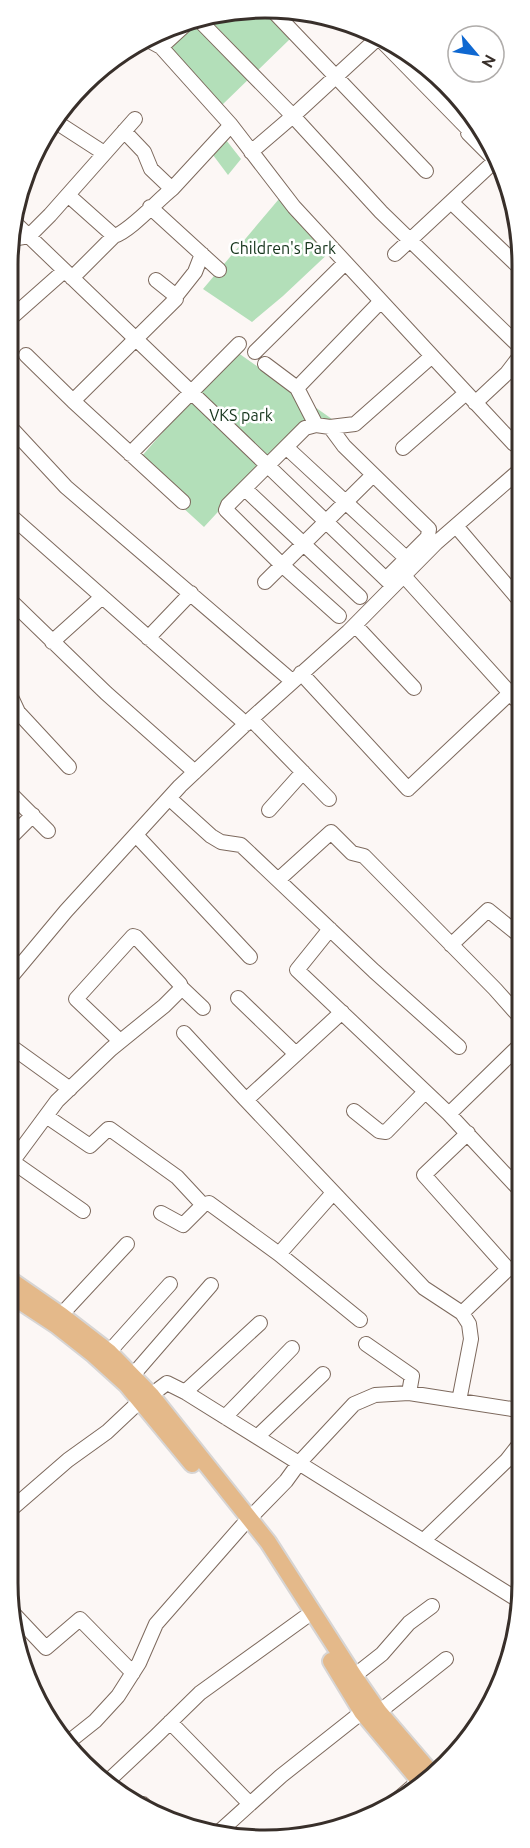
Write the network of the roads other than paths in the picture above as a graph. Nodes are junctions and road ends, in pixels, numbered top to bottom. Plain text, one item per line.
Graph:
1 (281, 19) edge
2 (203, 26) edge
3 (173, 36) edge
4 (371, 42) edge
5 (155, 44) edge
6 (161, 47) junction
7 (399, 58) edge
8 (337, 77) junction
9 (293, 116) junction
10 (135, 119) dead end
11 (231, 125) junction
12 (62, 126) edge
13 (124, 131) junction
14 (479, 142) edge
15 (251, 152) junction
16 (104, 153) junction
17 (492, 167) edge
18 (426, 171) dead end
19 (172, 189) junction
20 (68, 195) junction
21 (451, 202) junction
22 (150, 207) junction
23 (20, 230) edge
24 (29, 236) junction
25 (114, 236) junction
26 (20, 238) edge
27 (409, 240) junction
28 (202, 254) junction
29 (396, 254) dead end
30 (512, 260) edge
31 (345, 262) junction
32 (219, 270) dead end
33 (68, 275) junction
34 (156, 280) dead end
35 (176, 296) junction
36 (381, 301) junction
37 (18, 312) edge
38 (512, 339) edge
39 (136, 340) junction
40 (239, 344) dead end
41 (255, 352) dead end
42 (26, 355) dead end
43 (432, 356) junction
44 (265, 364) dead end
45 (512, 366) edge
46 (297, 388) junction
47 (191, 392) junction
48 (470, 398) junction
49 (73, 401) junction
50 (323, 426) junction
51 (18, 435) edge
52 (512, 442) edge
53 (286, 447) junction
54 (403, 448) dead end
55 (130, 454) junction
56 (267, 466) junction
57 (374, 475) junction
58 (512, 477) edge
59 (245, 489) junction
60 (183, 502) dead end
61 (346, 503) junction
62 (326, 523) junction
63 (18, 524) edge
64 (456, 526) junction
65 (303, 544) junction
66 (406, 558) junction
67 (282, 565) junction
68 (394, 581) junction
69 (265, 582) dead end
70 (512, 592) edge
71 (191, 593) junction
72 (102, 597) junction
73 (360, 597) dead end
74 (18, 608) edge
75 (339, 616) dead end
76 (355, 625) junction
77 (148, 638) junction
78 (52, 642) junction
79 (296, 677) junction
80 (414, 688) dead end
81 (512, 695) edge
82 (512, 701) edge
83 (18, 712) edge
84 (249, 721) junction
85 (69, 767) dead end
86 (195, 772) junction
87 (303, 772) junction
88 (169, 798) junction
89 (329, 799) dead end
90 (18, 801) edge
91 (269, 810) dead end
92 (33, 815) junction
93 (18, 830) edge
94 (48, 831) dead end
95 (136, 835) junction
96 (278, 880) junction
97 (330, 929) junction
98 (512, 930) edge
99 (451, 945) junction
100 (250, 957) dead end
101 (18, 968) edge
102 (182, 989) junction
103 (238, 998) dead end
104 (203, 1008) dead end
105 (512, 1008) edge
106 (342, 1012) junction
107 (184, 1033) dead end
108 (120, 1041) junction
109 (459, 1047) dead end
110 (18, 1051) edge
111 (296, 1054) junction
112 (512, 1055) edge
113 (70, 1089) junction
114 (425, 1092) junction
115 (246, 1100) junction
116 (354, 1111) dead end
117 (449, 1114) junction
118 (46, 1116) junction
119 (468, 1133) junction
120 (18, 1154) edge
121 (18, 1169) edge
122 (512, 1180) edge
123 (333, 1193) junction
124 (203, 1205) junction
125 (83, 1211) dead end
126 (161, 1213) dead end
127 (127, 1244) dead end
128 (279, 1254) junction
129 (170, 1284) dead end
130 (18, 1285) edge
131 (211, 1285) dead end
132 (18, 1300) edge
133 (462, 1313) junction
134 (62, 1315) junction
135 (360, 1320) dead end
136 (260, 1323) dead end
137 (366, 1344) dead end
138 (292, 1348) dead end
139 (109, 1352) junction
140 (323, 1374) dead end
141 (133, 1375) junction
142 (185, 1392) junction
143 (409, 1393) junction
144 (146, 1398) junction
145 (459, 1401) junction
146 (512, 1409) edge
147 (225, 1417) junction
148 (257, 1437) junction
149 (512, 1454) edge
150 (507, 1460) junction
151 (299, 1463) junction
152 (512, 1464) edge
153 (18, 1503) edge
154 (245, 1523) junction
155 (423, 1541) junction
156 (511, 1596) edge
157 (432, 1606) dead end
158 (304, 1618) junction
159 (21, 1621) edge
160 (446, 1659) dead end
161 (133, 1672) junction
162 (354, 1676) junction
163 (371, 1712) junction
164 (170, 1722) junction
165 (73, 1738) edge
166 (421, 1775) edge
167 (112, 1777) edge
168 (250, 1804) junction
169 (225, 1827) edge

1 - 8 street
2 - 9 street
3 - 6 street
4 - 8 street
5 - 6 street
6 - 11 street
7 - 14 street
8 - 9 street
8 - 18 street
9 - 15 street
9 - 27 street
10 - 13 street
11 - 15 street
11 - 19 street
12 - 16 street
13 - 16 street
13 - 19 street
15 - 31 street
16 - 20 street
17 - 21 street
19 - 22 street
20 - 24 street
20 - 25 street
21 - 27 street
21 - 30 street
22 - 25 street
22 - 28 street
23 - 24 street
24 - 26 street
24 - 33 street
25 - 33 street
27 - 29 street
27 - 38 street
28 - 32 street
28 - 35 street
31 - 36 street
31 - 41 street
33 - 37 street
33 - 39 street
34 - 35 street
35 - 39 street
36 - 43 street
36 - 46 street
39 - 47 street
39 - 49 street
40 - 47 street
42 - 49 street
43 - 48 street
43 - 50 street
44 - 46 street
45 - 48 street
46 - 50 street
47 - 55 street
47 - 56 street
48 - 52 street
48 - 54 street
49 - 55 street
50 - 53 street
50 - 57 street
51 - 71 street
53 - 56 street
53 - 61 street
55 - 60 street
56 - 59 street
56 - 62 street
57 - 61 street
57 - 66 street
58 - 64 street
59 - 65 street
59 - 67 street
61 - 62 street
61 - 66 street
62 - 65 street
62 - 68 street
63 - 72 street
64 - 68 street
64 - 70 street
65 - 67 street
65 - 73 street
66 - 68 street
67 - 69 street
67 - 75 street
68 - 76 street
68 - 81 street
71 - 77 street
71 - 79 street
72 - 77 street
72 - 78 street
74 - 78 street
76 - 79 street
76 - 80 street
77 - 84 street
78 - 86 street
79 - 82 street
79 - 84 street
83 - 85 street
84 - 86 street
84 - 87 street
86 - 88 street
87 - 89 street
87 - 91 street
88 - 95 street
88 - 96 street
90 - 92 street
92 - 93 street
92 - 94 street
95 - 100 street
95 - 101 street
96 - 97 street
96 - 99 street
97 - 106 street
97 - 109 street
98 - 99 street
99 - 105 street
102 - 104 street
102 - 108 street
102 - 108 street
103 - 111 street
106 - 111 street
106 - 114 street
107 - 115 street
108 - 113 street
110 - 113 street
111 - 115 street
112 - 117 street
113 - 118 street
114 - 116 street
114 - 117 street
115 - 123 street
117 - 119 street
118 - 120 street
118 - 124 street
119 - 122 street
119 - 133 street
121 - 125 street
123 - 128 street
123 - 133 street
124 - 126 street
124 - 128 street
127 - 134 street
128 - 135 street
129 - 139 street
130 - 134 main road
131 - 141 street
132 - 144 main road
133 - 145 street
134 - 139 main road
136 - 142 street
137 - 143 street
138 - 147 street
139 - 141 main road
140 - 148 street
141 - 144 main road
142 - 144 street
142 - 147 street
143 - 145 street
143 - 151 street
144 - 153 street
144 - 154 main road
145 - 146 street
147 - 148 street
148 - 151 street
149 - 150 street
150 - 152 street
150 - 155 street
151 - 154 street
151 - 155 street
154 - 158 main road
154 - 161 street
154 - 162 main road
155 - 156 street
157 - 162 street
158 - 163 main road
158 - 164 street
159 - 161 street
160 - 163 street
161 - 165 street
162 - 163 main road
163 - 166 main road
163 - 168 street
164 - 167 street
164 - 168 street
168 - 169 street

